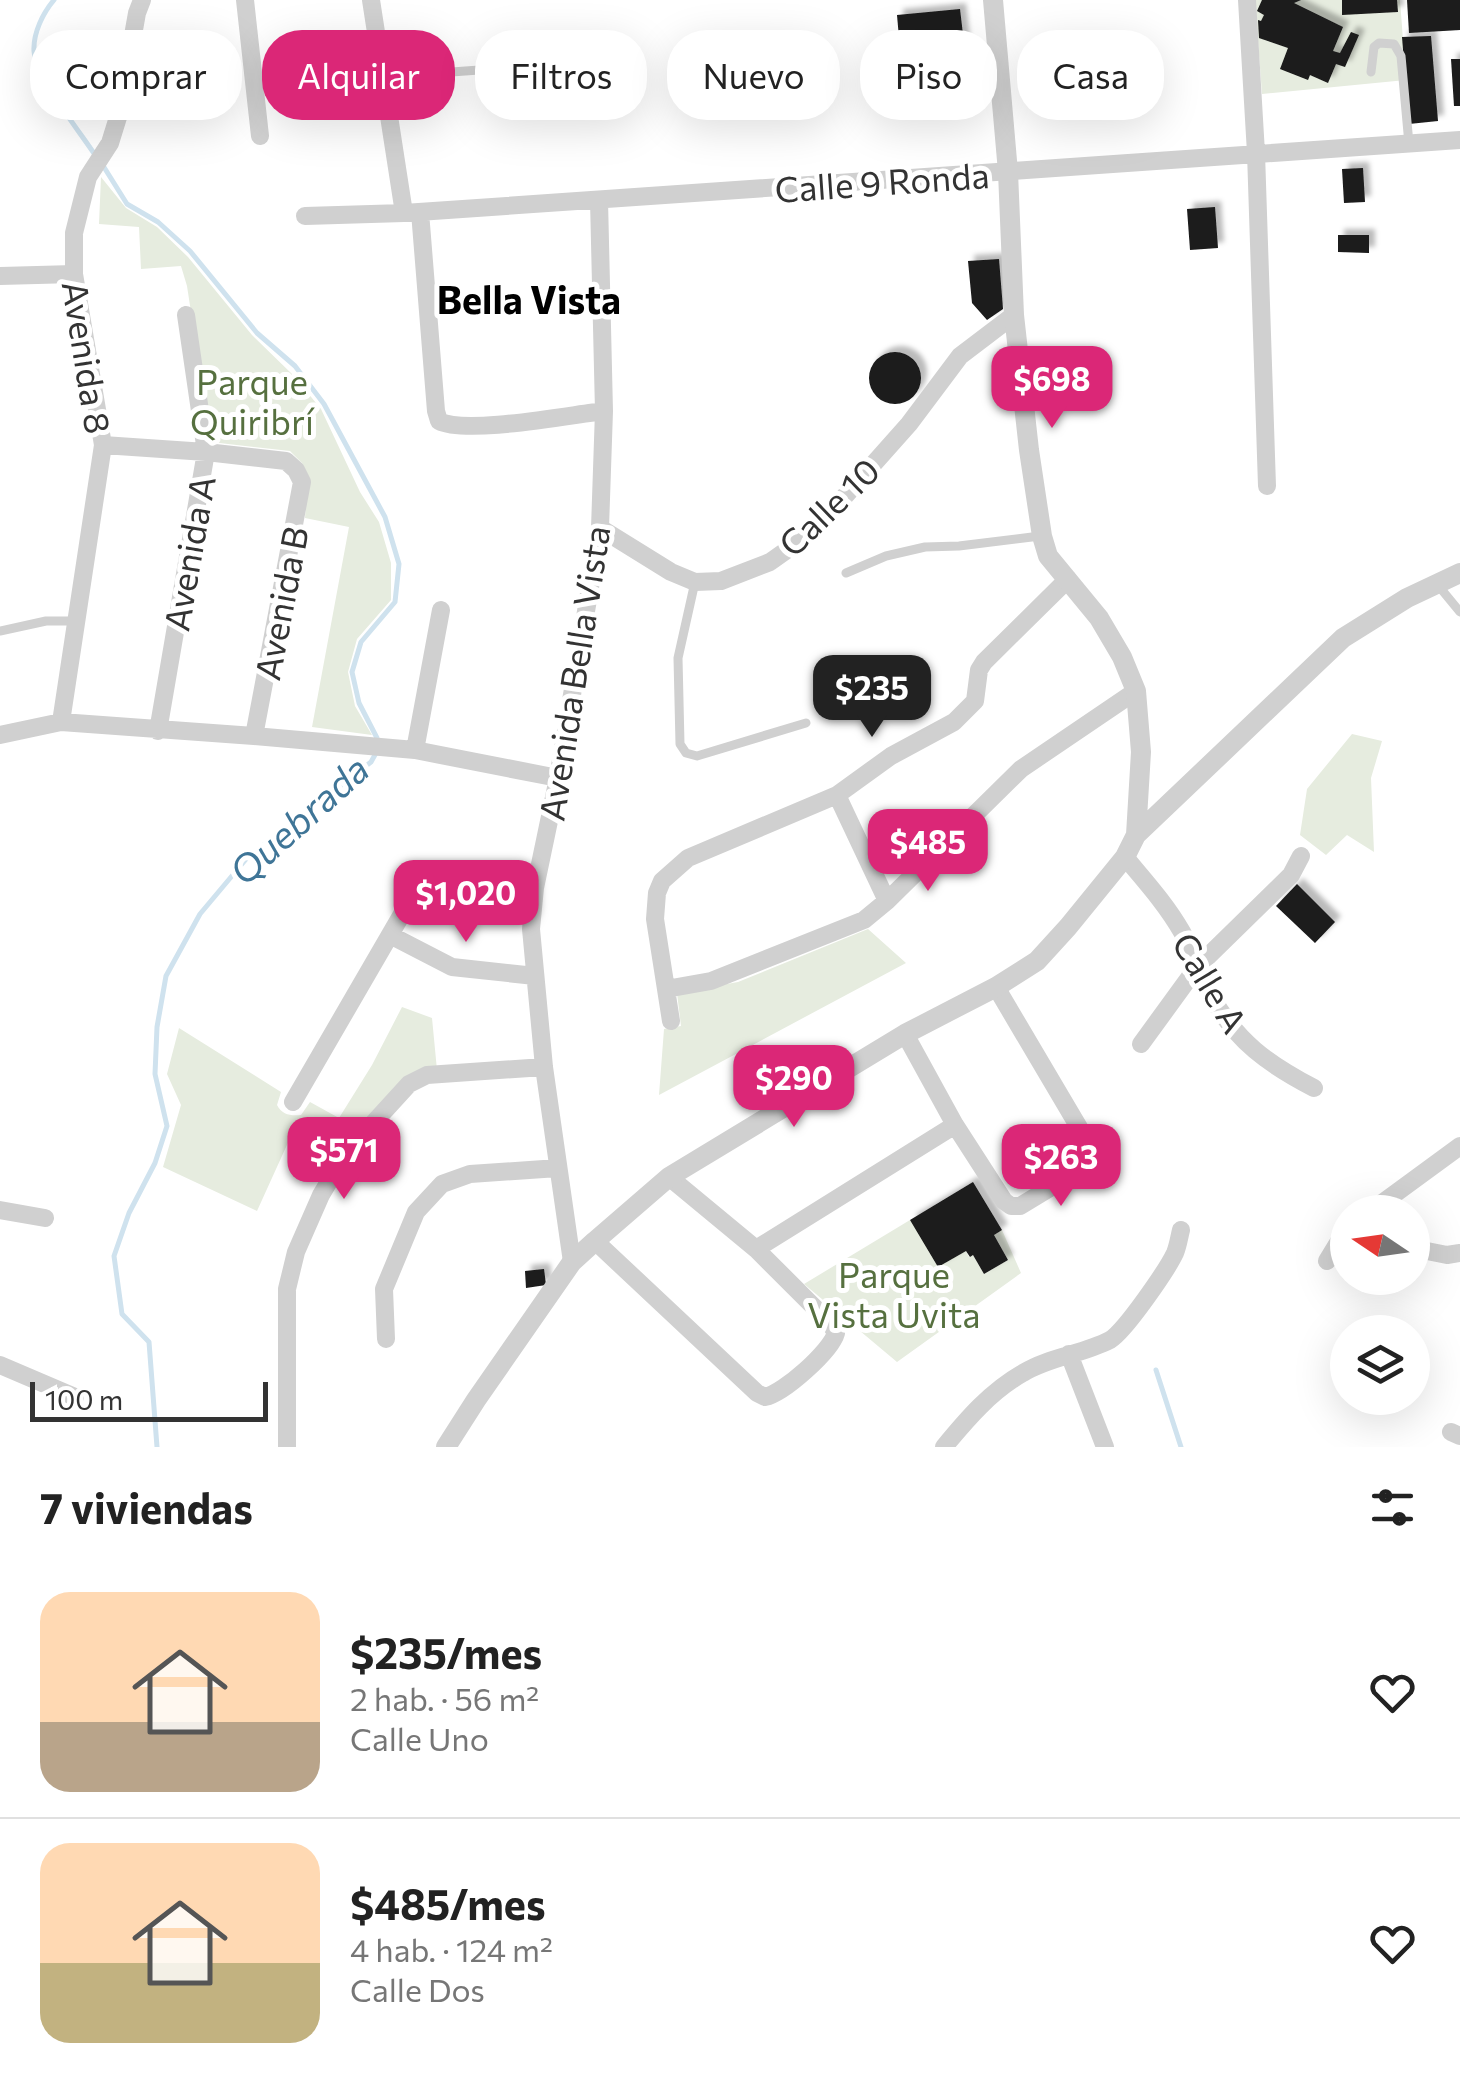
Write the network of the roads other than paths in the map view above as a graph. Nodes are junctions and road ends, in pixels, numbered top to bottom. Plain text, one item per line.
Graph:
1 (142, 0) edge
2 (245, 0) edge
3 (371, 0) edge
4 (993, 0) edge
5 (1247, 0) edge
6 (376, 30) edge
7 (1370, 72) dead end
8 (392, 120) edge
9 (260, 136) dead end
10 (1460, 140) edge
11 (1409, 144) junction
12 (1256, 153) junction
13 (1008, 172) junction
14 (600, 200) junction
15 (412, 212) junction
16 (304, 216) dead end
17 (74, 274) junction
18 (0, 276) edge
19 (186, 315) dead end
20 (1014, 315) junction
21 (604, 412) junction
22 (103, 445) junction
23 (206, 452) junction
24 (1267, 486) dead end
25 (600, 528) junction
26 (1042, 536) junction
27 (1460, 572) edge
28 (846, 573) dead end
29 (1068, 579) junction
30 (695, 582) junction
31 (1437, 584) junction
32 (442, 610) dead end
33 (1460, 612) edge
34 (76, 621) junction
35 (0, 630) edge
36 (1136, 691) junction
37 (61, 722) junction
38 (806, 723) dead end
39 (158, 731) junction
40 (0, 735) edge
41 (254, 736) junction
42 (416, 750) junction
43 (558, 778) junction
44 (836, 795) junction
45 (1136, 835) junction
46 (1301, 856) dead end
47 (1125, 857) junction
48 (428, 871) dead end
49 (887, 902) junction
50 (390, 936) junction
51 (1197, 967) junction
52 (535, 976) junction
53 (996, 987) junction
54 (666, 989) junction
55 (671, 1021) dead end
56 (905, 1034) junction
57 (1141, 1044) dead end
58 (544, 1067) junction
59 (1314, 1088) dead end
60 (293, 1102) dead end
61 (955, 1126) junction
62 (1460, 1146) edge
63 (558, 1168) junction
64 (670, 1177) junction
65 (1395, 1195) edge
66 (0, 1210) edge
67 (44, 1218) dead end
68 (1181, 1230) dead end
69 (595, 1240) junction
70 (756, 1248) junction
71 (1430, 1251) edge
72 (1460, 1253) edge
73 (1330, 1256) edge
74 (1327, 1261) dead end
75 (572, 1262) junction
76 (386, 1340) dead end
77 (1069, 1354) junction
78 (0, 1365) edge
79 (74, 1397) dead end
80 (288, 1447) edge
81 (446, 1447) edge
82 (944, 1447) edge
83 (1105, 1447) edge

1 - 17 street, Avenida 8
2 - 9 street
3 - 6 street
4 - 13 street
5 - 12 street
7 - 11 lane
8 - 15 street
10 - 11 street, Calle 9 Ronda
11 - 12 street, Calle 9 Ronda
12 - 13 street, Calle 9 Ronda
12 - 24 street
13 - 14 street, Calle 9 Ronda
13 - 20 street
14 - 15 street, Calle 9 Ronda
14 - 21 street, Avenida Bella Vista
15 - 16 street, Calle 9 Ronda
15 - 21 street
17 - 18 street
17 - 22 street, Avenida 8
19 - 23 street, Avenida A
20 - 26 street
20 - 30 street, Calle 10
21 - 25 street, Avenida Bella Vista
22 - 23 street
22 - 34 street, Avenida 8
23 - 39 street, Avenida A
23 - 41 street, Avenida B
25 - 30 street
25 - 43 street, Avenida Bella Vista
26 - 28 lane
26 - 29 street
27 - 31 street
29 - 36 street
29 - 44 street
30 - 38 lane
31 - 33 lane
31 - 45 street
32 - 42 street
34 - 35 lane
34 - 37 street, Avenida 8
36 - 45 street
36 - 49 street
37 - 39 street
37 - 40 street
39 - 41 street
41 - 42 street
42 - 43 street
43 - 52 street, Avenida Bella Vista
44 - 49 street
44 - 54 street
45 - 47 street
46 - 51 street
47 - 51 street, Calle A
47 - 53 street
48 - 50 street
49 - 54 street
50 - 52 street
50 - 60 street
51 - 57 street
51 - 59 street, Calle A
52 - 58 street, Avenida Bella Vista
53 - 56 street
53 - 61 street
54 - 55 street
56 - 61 street
56 - 64 street
58 - 63 street, Avenida Bella Vista
58 - 80 street
61 - 70 street
62 - 65 street
63 - 75 street, Avenida Bella Vista
63 - 76 street
64 - 69 street
64 - 70 street
66 - 67 street
68 - 77 street
69 - 70 street
69 - 75 street
71 - 72 street
73 - 74 street
75 - 81 street
77 - 82 street
77 - 83 street
78 - 79 street

